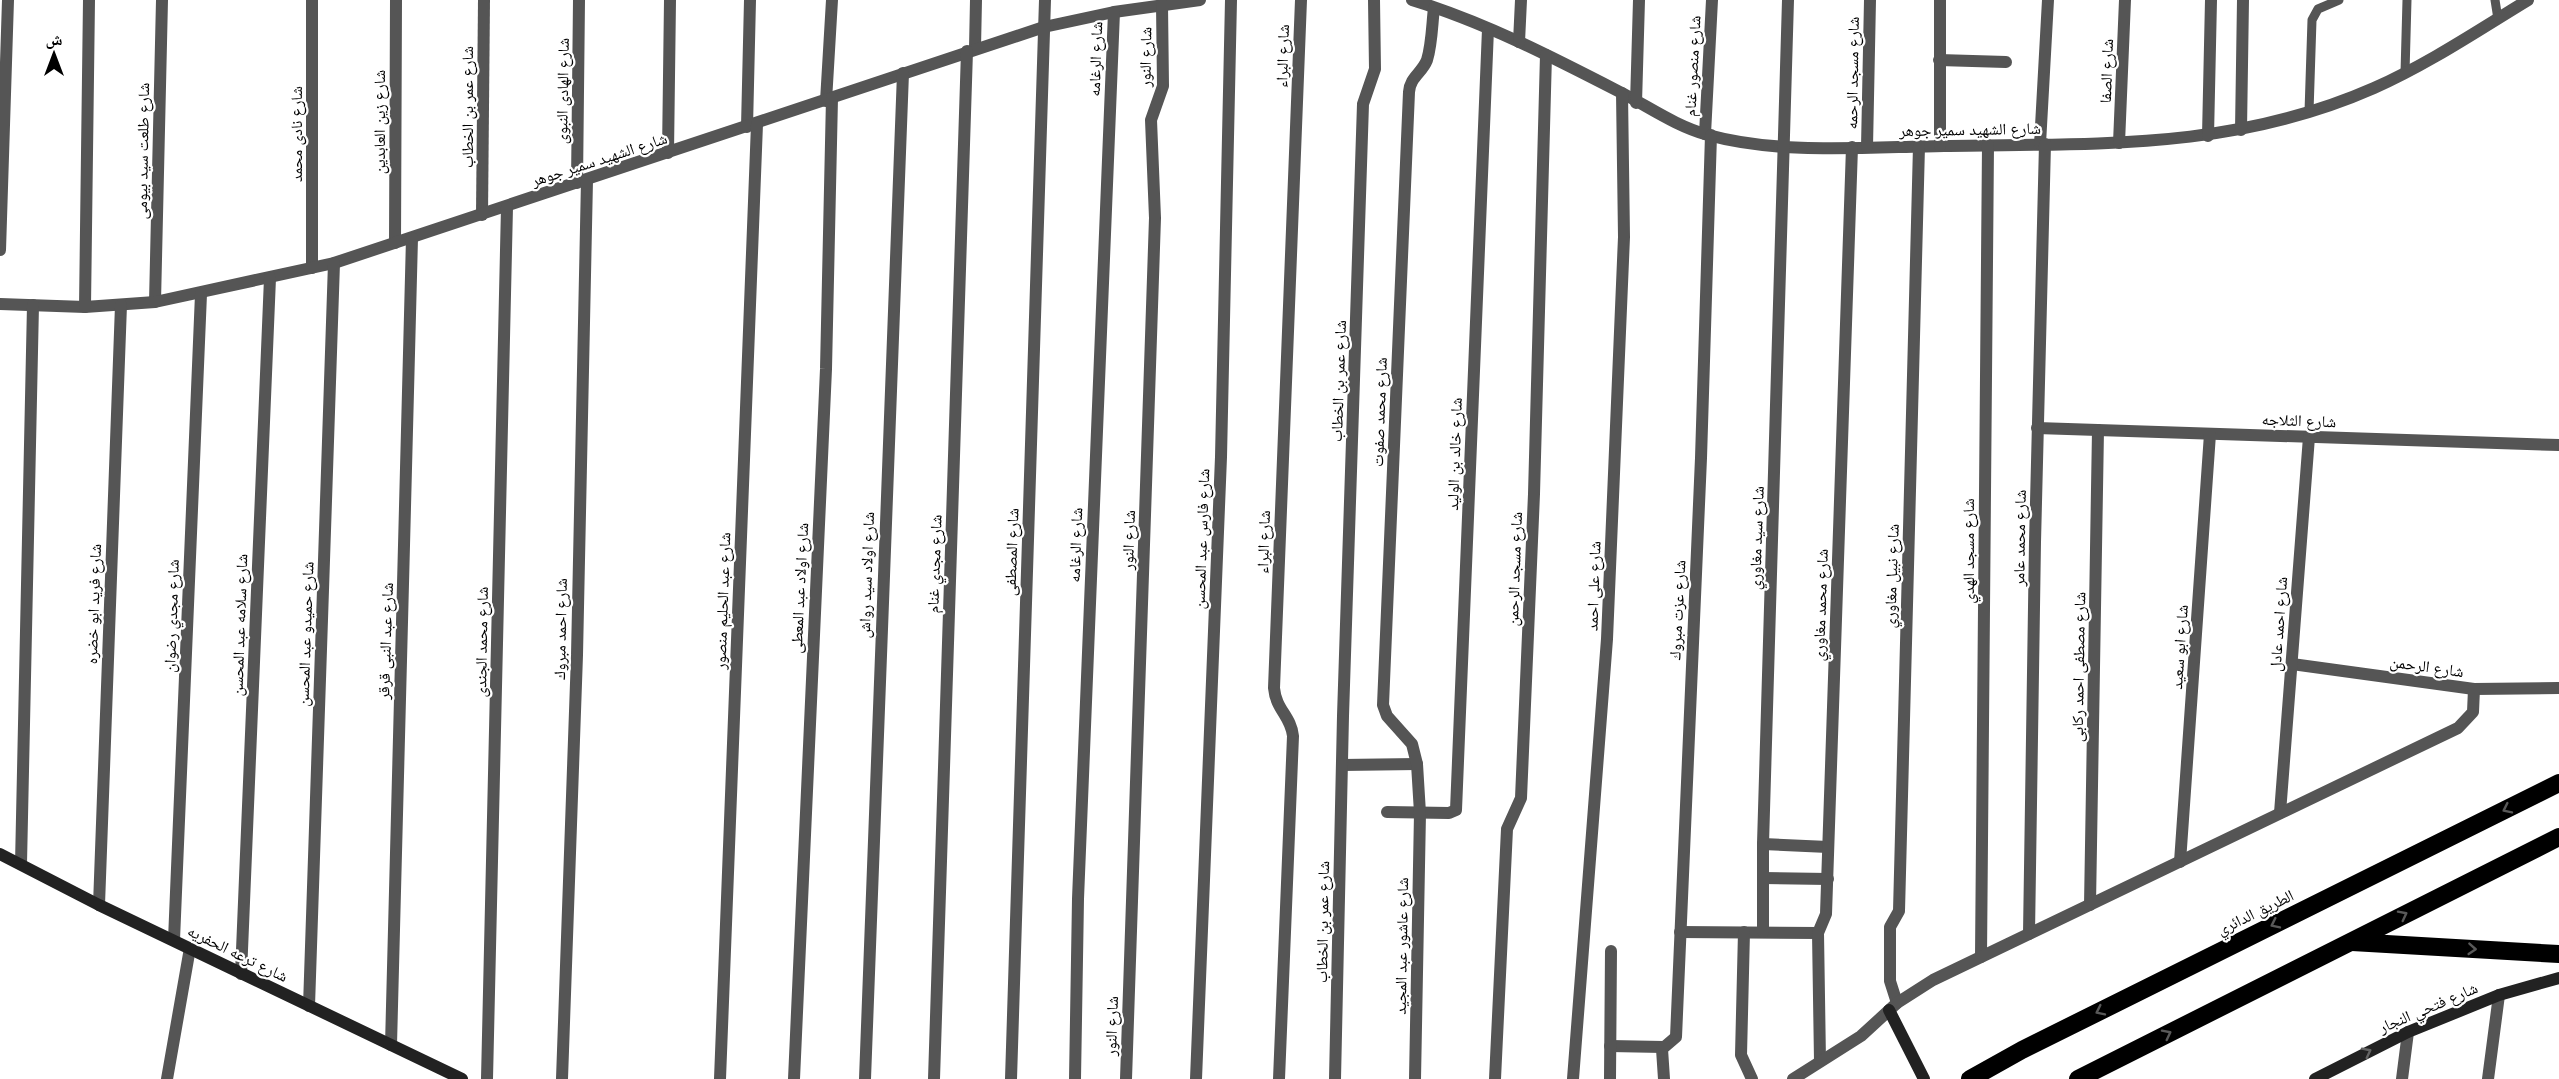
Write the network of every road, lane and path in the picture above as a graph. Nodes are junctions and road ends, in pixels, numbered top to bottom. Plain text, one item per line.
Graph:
1 (8, 0) edge
2 (89, 0) edge
3 (162, 0) edge
4 (312, 0) edge
5 (396, 0) edge
6 (484, 0) edge
7 (579, 0) edge
8 (670, 0) edge
9 (750, 0) edge
10 (832, 0) edge
11 (976, 0) edge
12 (1045, 0) edge
13 (1106, 0) edge
14 (1200, 0) edge
15 (1231, 0) edge
16 (1301, 0) edge
17 (1374, 0) edge
18 (1412, 0) edge
19 (1521, 0) edge
20 (1639, 0) edge
21 (1712, 0) edge
22 (1788, 0) edge
23 (1870, 0) edge
24 (1941, 0) edge
25 (2048, 0) edge
26 (2125, 0) edge
27 (2211, 0) edge
28 (2243, 0) edge
29 (2338, 0) edge
30 (2406, 0) edge
31 (2495, 0) edge
32 (2528, 0) edge
33 (1168, 3) edge
34 (1439, 6) edge
35 (1109, 13) junction
36 (2498, 19) junction
37 (1044, 27) junction
38 (1488, 29) junction
39 (1519, 42) junction
40 (971, 49) junction
41 (1546, 55) junction
42 (1939, 60) junction
43 (2006, 62) dead end
44 (903, 73) junction
45 (2404, 73) junction
46 (1622, 93) junction
47 (829, 99) junction
48 (1636, 103) junction
49 (2309, 112) junction
50 (752, 125) junction
51 (2241, 130) junction
52 (1708, 135) junction
53 (2208, 136) junction
54 (2119, 143) junction
55 (2043, 144) junction
56 (1785, 145) junction
57 (1988, 145) junction
58 (1919, 146) junction
59 (1940, 146) junction
60 (1852, 147) junction
61 (1867, 147) junction
62 (668, 153) junction
63 (582, 182) junction
64 (507, 207) junction
65 (482, 215) junction
66 (412, 238) junction
67 (396, 243) junction
68 (0, 250) edge
69 (334, 263) junction
70 (312, 268) junction
71 (270, 278) junction
72 (201, 294) junction
73 (155, 303) junction
74 (0, 304) edge
75 (33, 305) junction
76 (121, 305) junction
77 (85, 307) junction
78 (2037, 428) junction
79 (2098, 430) junction
80 (2210, 434) junction
81 (2309, 437) junction
82 (2559, 445) edge
83 (2292, 664) junction
84 (2559, 688) edge
85 (2474, 689) junction
86 (1417, 764) junction
87 (1342, 765) junction
88 (2559, 783) edge
89 (1387, 812) dead end
90 (1420, 813) junction
91 (2280, 813) junction
92 (2559, 837) edge
93 (1763, 844) junction
94 (1828, 847) junction
95 (0, 856) edge
96 (2180, 862) junction
97 (21, 864) junction
98 (1763, 878) junction
99 (1828, 879) junction
100 (99, 905) junction
101 (2090, 905) junction
102 (1680, 932) junction
103 (1744, 932) junction
104 (1763, 933) junction
105 (1818, 933) junction
106 (2029, 934) junction
107 (174, 940) junction
108 (2350, 941) junction
109 (190, 948) junction
110 (1611, 951) dead end
111 (2559, 954) edge
112 (1981, 957) junction
113 (242, 974) junction
114 (2559, 978) edge
115 (2499, 995) junction
116 (309, 1006) junction
117 (1893, 1006) junction
118 (2408, 1032) junction
119 (391, 1045) junction
120 (1610, 1046) junction
121 (1663, 1047) junction
122 (1820, 1061) junction
123 (167, 1079) edge
124 (462, 1079) edge
125 (487, 1079) edge
126 (562, 1079) edge
127 (720, 1079) edge
128 (794, 1079) edge
129 (865, 1079) edge
130 (934, 1079) edge
131 (1011, 1079) edge
132 (1075, 1079) edge
133 (1126, 1079) edge
134 (1196, 1079) edge
135 (1279, 1079) edge
136 (1335, 1079) edge
137 (1415, 1079) edge
138 (1495, 1079) edge
139 (1573, 1079) edge
140 (1610, 1079) edge
141 (1664, 1079) edge
142 (1752, 1079) edge
143 (1793, 1079) edge
144 (1924, 1079) edge
145 (1970, 1079) edge
146 (2078, 1079) edge
147 (2315, 1079) edge
148 (2402, 1079) edge
149 (2488, 1079) edge

1 - 68 street
2 - 77 street
3 - 73 street, شارع طلعت سيد بيومى
4 - 70 street, شارع نادى محمد
5 - 67 street, شارع زين العابدين
6 - 65 street, شارع عمر بن الخطاب
7 - 63 street, شارع الهادى النبوى
8 - 62 street
9 - 50 street, شارع عبد الحليم منصور
10 - 47 street, شارع اولاد عبد المعطى
11 - 40 street, شارع مجدي غنام
12 - 37 street
13 - 35 street, شارع الرغامه
14 - 33 street, شارع الشهيد سمير جوهر
15 - 134 street, شارع فارس عبد المحسن
16 - 135 street, شارع البراء
17 - 87 street, شارع عمر بن الخطاب
18 - 34 street, شارع الشهيد سمير جوهر
19 - 39 street
20 - 48 street
21 - 52 street, شارع منصور غنام
22 - 56 street, شارع سيد مغاوري
23 - 61 street, شارع مسجد الرحمه
24 - 42 street
25 - 55 street, شارع محمد عامر
26 - 54 street, شارع الصفا
27 - 53 street
28 - 51 street
29 - 49 lane
30 - 45 lane
31 - 36 lane
32 - 36 street, شارع الشهيد سمير جوهر
33 - 35 street, شارع الشهيد سمير جوهر
33 - 133 street, شارع النور
34 - 38 street, شارع الشهيد سمير جوهر
34 - 86 street, شارع محمد صفوت
35 - 37 street, شارع الشهيد سمير جوهر
35 - 132 street, شارع الرغامه
36 - 45 street, شارع الشهيد سمير جوهر
37 - 40 street, شارع الشهيد سمير جوهر
37 - 131 street, شارع المصطفى
38 - 39 street, شارع الشهيد سمير جوهر
38 - 90 street, شارع خالد بن الوليد
39 - 41 street, شارع الشهيد سمير جوهر
40 - 44 street, شارع الشهيد سمير جوهر
40 - 130 street, شارع مجدي غنام
41 - 46 street, شارع الشهيد سمير جوهر
41 - 138 street, شارع مسجد الرحمن
42 - 43 street
42 - 59 street
44 - 47 street, شارع الشهيد سمير جوهر
44 - 129 street, شارع اولاد سيد رواش
45 - 49 street, شارع الشهيد سمير جوهر
46 - 48 street, شارع الشهيد سمير جوهر
46 - 139 street, شارع على احمد
47 - 50 street, شارع الشهيد سمير جوهر
47 - 128 street, شارع اولاد عبد المعطى
48 - 52 street, شارع الشهيد سمير جوهر
49 - 51 street, شارع الشهيد سمير جوهر
50 - 62 street, شارع الشهيد سمير جوهر
50 - 127 street, شارع عبد الحليم منصور
51 - 53 street, شارع الشهيد سمير جوهر
52 - 56 street, شارع الشهيد سمير جوهر
52 - 102 street, شارع عزت مبروك
53 - 54 street, شارع الشهيد سمير جوهر
54 - 55 street, شارع الشهيد سمير جوهر
55 - 57 street, شارع الشهيد سمير جوهر
55 - 78 street, شارع محمد عامر
56 - 60 street, شارع الشهيد سمير جوهر
56 - 93 street, شارع سيد مغاوري
57 - 59 street, شارع الشهيد سمير جوهر
57 - 112 street, شارع مسجد الهدي
58 - 59 street, شارع الشهيد سمير جوهر
58 - 61 street, شارع الشهيد سمير جوهر
58 - 117 street, شارع نبيل مغاوري
60 - 61 street, شارع الشهيد سمير جوهر
60 - 94 street, شارع محمد مغاوري
62 - 63 street, شارع الشهيد سمير جوهر
63 - 64 street, شارع الشهيد سمير جوهر
63 - 126 street, شارع احمد مبروك
64 - 65 street, شارع الشهيد سمير جوهر
64 - 125 street, شارع محمد الجندى
65 - 66 street, شارع الشهيد سمير جوهر
66 - 67 street, شارع الشهيد سمير جوهر
66 - 119 street, شارع عبد النبى قرقر
67 - 69 street, شارع الشهيد سمير جوهر
69 - 70 street, شارع الشهيد سمير جوهر
69 - 116 street, شارع حميدو عبد المحسن
70 - 71 street, شارع الشهيد سمير جوهر
71 - 72 street, شارع الشهيد سمير جوهر
71 - 113 street, شارع سلامه عبد المحسن
72 - 73 street, شارع الشهيد سمير جوهر
72 - 107 street, شارع مجدي رضوان
73 - 76 street, شارع الشهيد سمير جوهر
74 - 75 street, شارع الشهيد سمير جوهر
75 - 77 street, شارع الشهيد سمير جوهر
75 - 97 street
76 - 77 street, شارع الشهيد سمير جوهر
76 - 100 street, شارع فريد ابو خضره
78 - 79 street, شارع الثلاجه
78 - 106 street, شارع محمد عامر
79 - 80 street, شارع الثلاجه
79 - 101 street, شارع مصطفى احمد ركابى
80 - 81 street, شارع الثلاجه
80 - 96 street, شارع ابو سعيد
81 - 82 street, شارع الثلاجه
81 - 83 street, شارع احمد عادل
83 - 85 street, شارع الرحمن
83 - 91 street, شارع احمد عادل
84 - 85 street, شارع الرحمن
85 - 91 street
86 - 87 street
86 - 90 street, شارع محمد صفوت
87 - 136 street, شارع عمر بن الخطاب
88 -> 145 highway, الطريق الدائري
89 - 90 street, شارع خالد بن الوليد
90 - 137 street, شارع عاشور عبد المجيد
91 - 96 street
108 -> 92 highway
93 - 94 street
93 - 98 street, شارع سيد مغاوري
94 - 99 street, شارع محمد مغاوري
95 - 97 street, شارع ترعه الحفريه
96 - 101 street
97 - 100 street, شارع ترعه الحفريه
98 - 99 street
98 - 104 street, شارع سيد مغاوري
99 - 105 street, شارع محمد مغاوري
100 - 107 street, شارع ترعه الحفريه
101 - 106 street
102 - 103 street
102 - 121 street, شارع عزت مبروك
103 - 104 street
103 - 142 street
104 - 105 street
105 - 122 street, شارع محمد مغاوري
106 - 112 street
107 - 109 street, شارع ترعه الحفريه
108 -> 111 highway
146 -> 108 highway
109 - 113 street, شارع ترعه الحفريه
109 - 123 street
110 - 120 street
112 - 117 street
113 - 116 street, شارع ترعه الحفريه
114 - 115 street, شارع فتحي النجار
115 - 118 street, شارع فتحي النجار
115 - 149 street
116 - 119 street, شارع ترعه الحفريه
117 - 122 street
117 - 144 street
147 -> 118 street, شارع فتحي النجار
118 - 148 street
119 - 124 street, شارع ترعه الحفريه
120 - 121 street
120 - 140 street
121 - 141 street
122 - 143 street

